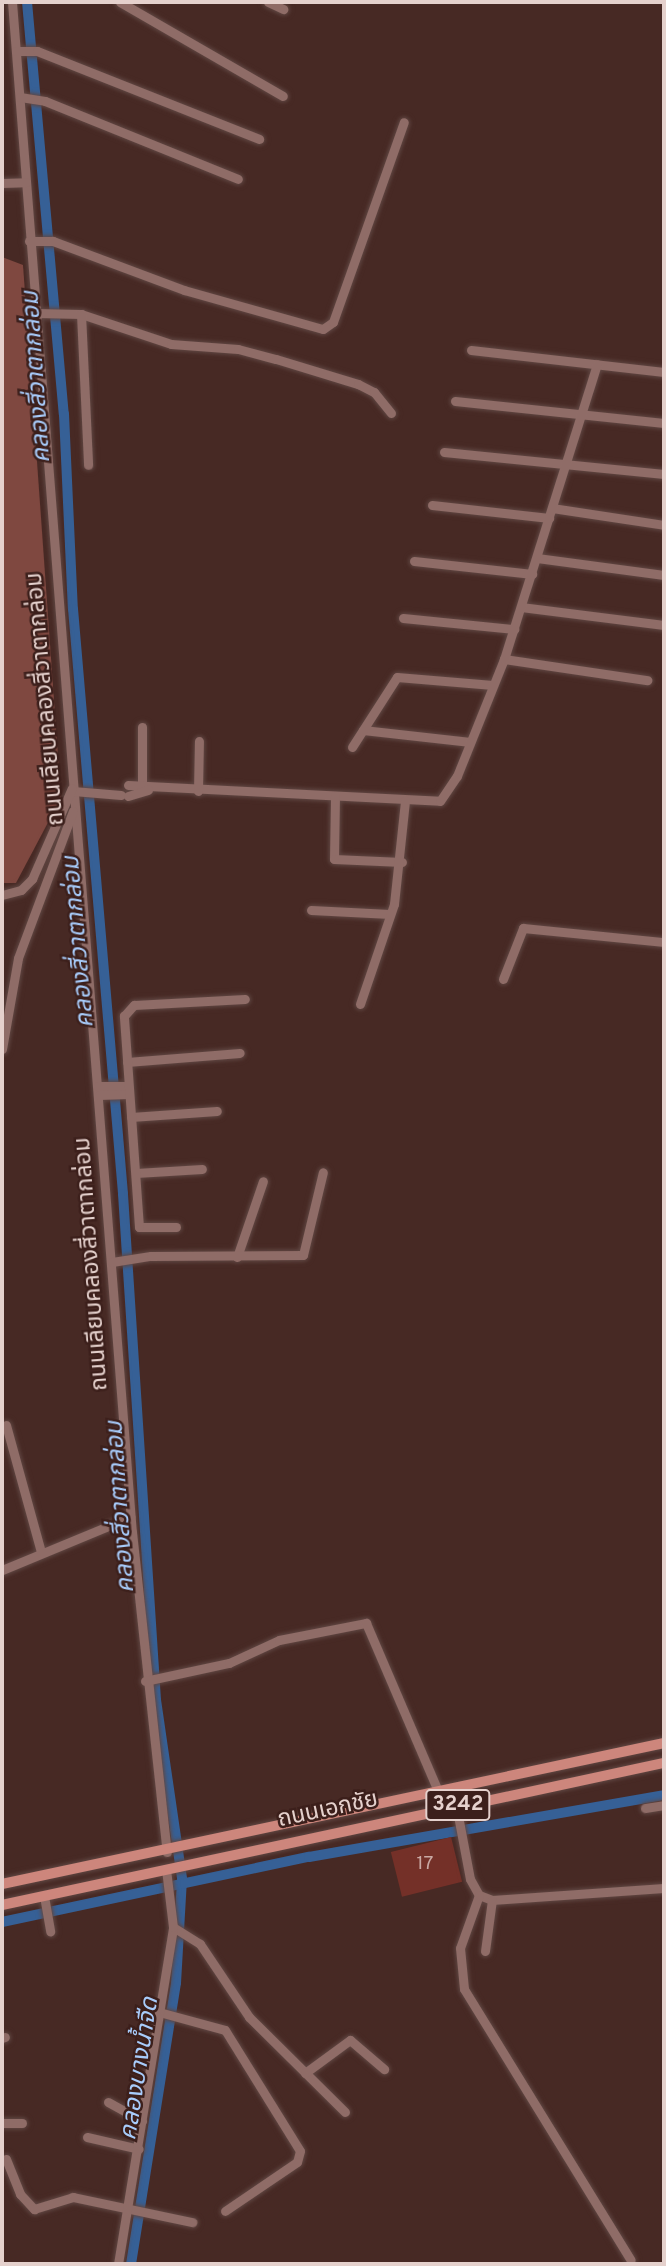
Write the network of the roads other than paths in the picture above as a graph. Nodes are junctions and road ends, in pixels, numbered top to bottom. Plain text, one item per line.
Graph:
1 (12, 2) edge
2 (120, 2) edge
3 (268, 2) edge
4 (283, 9) dead end
5 (2, 33) edge
6 (14, 37) junction
7 (20, 51) junction
8 (283, 96) dead end
9 (24, 97) junction
10 (404, 122) dead end
11 (259, 139) dead end
12 (238, 179) dead end
13 (26, 182) junction
14 (2, 183) edge
15 (29, 241) junction
16 (36, 313) junction
17 (81, 314) junction
18 (471, 350) dead end
19 (597, 364) junction
20 (664, 372) edge
21 (456, 401) dead end
22 (582, 412) junction
23 (391, 413) dead end
24 (664, 423) edge
25 (444, 452) dead end
26 (567, 461) junction
27 (88, 466) dead end
28 (664, 474) edge
29 (432, 505) dead end
30 (551, 513) junction
31 (664, 525) edge
32 (537, 558) junction
33 (414, 561) dead end
34 (532, 574) junction
35 (664, 575) edge
36 (521, 607) junction
37 (403, 618) dead end
38 (664, 625) edge
39 (514, 629) junction
40 (504, 659) junction
41 (647, 680) dead end
42 (493, 685) junction
43 (142, 727) dead end
44 (363, 730) junction
45 (199, 741) dead end
46 (470, 742) junction
47 (352, 747) dead end
48 (73, 789) junction
49 (144, 790) junction
50 (198, 792) junction
51 (335, 796) junction
52 (405, 802) junction
53 (75, 806) junction
54 (402, 862) junction
55 (2, 895) edge
56 (311, 909) dead end
57 (390, 914) junction
58 (664, 942) edge
59 (503, 979) dead end
60 (246, 999) dead end
61 (360, 1004) dead end
62 (2, 1049) edge
63 (240, 1053) dead end
64 (127, 1062) junction
65 (102, 1090) junction
66 (124, 1090) junction
67 (217, 1111) dead end
68 (131, 1117) junction
69 (202, 1169) dead end
70 (323, 1172) dead end
71 (136, 1173) junction
72 (263, 1181) dead end
73 (176, 1227) dead end
74 (237, 1256) junction
75 (116, 1262) junction
76 (6, 1425) dead end
77 (130, 1517) junction
78 (41, 1552) junction
79 (2, 1570) edge
80 (148, 1680) junction
81 (664, 1743) edge
82 (633, 1749) junction
83 (664, 1763) edge
84 (636, 1769) junction
85 (437, 1789) junction
86 (664, 1805) edge
87 (645, 1808) dead end
88 (457, 1810) junction
89 (170, 1852) junction
90 (170, 1870) junction
91 (2, 1884) edge
92 (664, 1888) edge
93 (479, 1895) junction
94 (44, 1896) junction
95 (492, 1900) junction
96 (2, 1905) edge
97 (49, 1927) dead end
98 (176, 1928) junction
99 (485, 1951) dead end
100 (162, 2013) junction
101 (384, 2069) dead end
102 (305, 2073) junction
103 (108, 2102) dead end
104 (345, 2112) dead end
105 (142, 2121) junction
106 (2, 2123) edge
107 (22, 2123) dead end
108 (87, 2137) dead end
109 (139, 2149) junction
110 (6, 2159) dead end
111 (130, 2211) junction
112 (225, 2211) dead end
113 (192, 2222) dead end
114 (631, 2260) dead end
115 (118, 2264) edge

1 - 6 street, ถนนเลียบคลองสี่วาตากล่อม
2 - 8 street
3 - 4 street
5 - 6 street
6 - 7 street, ถนนเลียบคลองสี่วาตากล่อม
7 - 9 street, ถนนเลียบคลองสี่วาตากล่อม
7 - 11 street
9 - 12 street
9 - 13 street, ถนนเลียบคลองสี่วาตากล่อม
10 - 15 street
13 - 14 street
13 - 15 street, ถนนเลียบคลองสี่วาตากล่อม
15 - 16 street, ถนนเลียบคลองสี่วาตากล่อม
16 - 17 street
16 - 48 street, ถนนเลียบคลองสี่วาตากล่อม
17 - 23 street
17 - 27 street
18 - 19 street
19 - 20 street
19 - 22 street
21 - 22 street
22 - 24 street
22 - 26 street
25 - 26 street
26 - 28 street
26 - 30 street
29 - 30 street
30 - 31 street
30 - 32 street
32 - 34 street
32 - 35 street
33 - 34 street
34 - 36 street
36 - 38 street
36 - 39 street
37 - 39 street
39 - 40 street
40 - 41 street
40 - 42 street
42 - 44 street
42 - 46 street
43 - 49 street
44 - 46 street
44 - 47 street
45 - 50 street
46 - 52 street
48 - 49 street
48 - 53 street, ถนนเลียบคลองสี่วาตากล่อม
48 - 55 street
49 - 50 street
50 - 51 street
51 - 52 street
51 - 54 street
52 - 54 street
53 - 62 street
53 - 65 street, ถนนเลียบคลองสี่วาตากล่อม
54 - 57 street
56 - 57 street
57 - 61 street
58 - 59 street
60 - 64 street
63 - 64 street
64 - 66 street
65 - 66 street
65 - 75 street, ถนนเลียบคลองสี่วาตากล่อม
66 - 68 street
67 - 68 street
68 - 71 street
69 - 71 street
70 - 74 street
71 - 73 street
72 - 74 street
74 - 75 street
75 - 77 street, ถนนเลียบคลองสี่วาตากล่อม
76 - 78 street
77 - 78 street
77 - 80 street, ถนนเลียบคลองสี่วาตากล่อม
78 - 79 street
80 - 85 street
80 - 89 street, ถนนเลียบคลองสี่วาตากล่อม
81 - 82 main road, ถนนเอกชัย / 3242
82 - 84 main road
82 - 85 main road, ถนนเอกชัย / 3242
83 - 84 main road, ถนนเอกชัย / 3242
84 - 88 main road, ถนนเอกชัย / 3242
85 - 89 main road, ถนนเอกชัย / 3242
86 - 87 street
88 - 90 main road, ถนนเอกชัย / 3242
88 - 93 street
89 - 91 main road, ถนนเอกชัย / 3242
90 - 94 main road, ถนนเอกชัย / 3242
90 - 98 street
92 - 95 street
93 - 95 street
93 - 114 street
94 - 96 main road, ถนนเอกชัย / 3242
94 - 97 street
95 - 99 street
98 - 100 street
98 - 102 street
100 - 105 street
100 - 112 street
101 - 102 street
102 - 104 street
103 - 105 street
105 - 109 street
106 - 107 street
108 - 109 street
109 - 111 street
110 - 111 street
111 - 113 street
111 - 115 street

